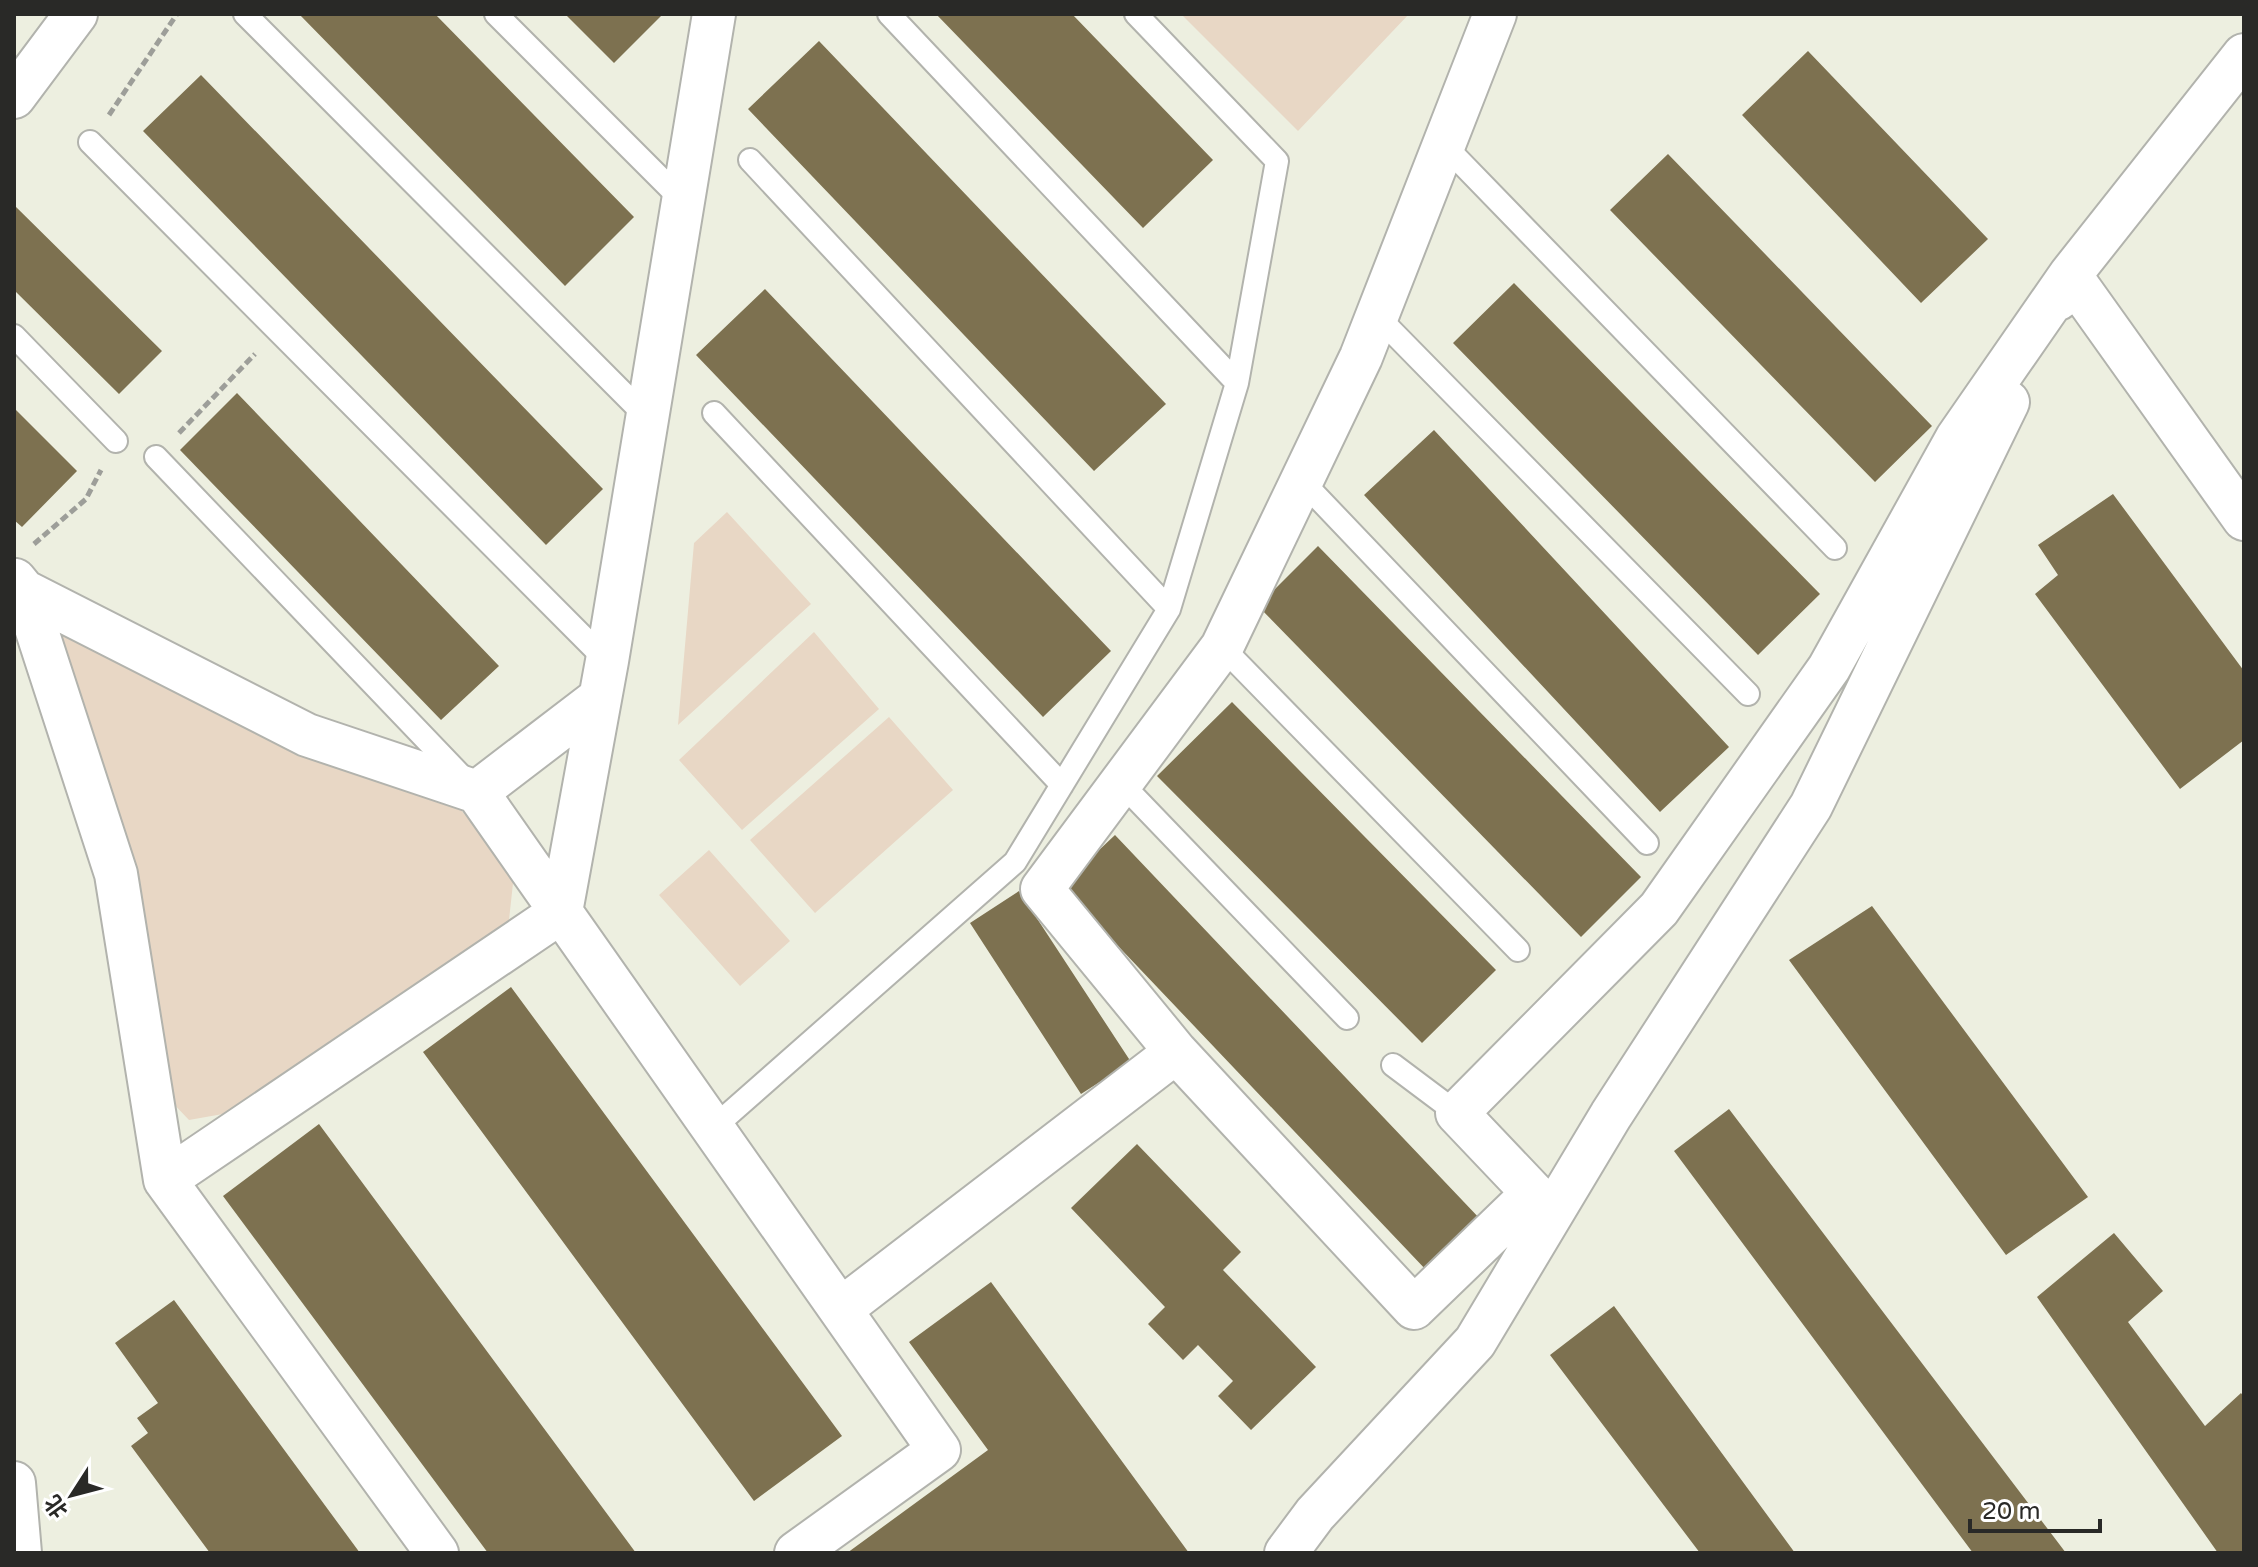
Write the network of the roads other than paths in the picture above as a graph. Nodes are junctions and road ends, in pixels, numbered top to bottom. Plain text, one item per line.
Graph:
1 (76, 14) edge
2 (245, 14) edge
3 (496, 14) edge
4 (714, 14) edge
5 (889, 14) edge
6 (1136, 14) edge
7 (1495, 14) edge
8 (2244, 55) edge
9 (14, 97) edge
10 (90, 142) road end
11 (1444, 145) junction
12 (750, 160) dead end
13 (681, 199) junction
14 (2070, 275) junction
15 (1377, 316) junction
16 (14, 336) edge
17 (1237, 383) junction
18 (714, 413) dead end
19 (646, 416) junction
20 (116, 441) road end
21 (156, 457) road end
22 (1302, 481) junction
23 (2244, 519) edge
24 (1835, 548) dead end
25 (20, 571) edge
26 (1169, 609) junction
27 (1222, 647) junction
28 (604, 680) junction
29 (1748, 694) dead end
30 (1121, 783) junction
31 (1062, 785) junction
32 (477, 792) junction
33 (1647, 843) dead end
34 (561, 912) junction
35 (1518, 950) dead end
36 (1347, 1018) dead end
37 (1176, 1052) junction
38 (1393, 1065) dead end
39 (1457, 1113) junction
40 (713, 1128) junction
41 (165, 1180) junction
42 (841, 1309) junction
43 (437, 1553) edge
44 (796, 1553) edge
45 (1286, 1553) edge

1 - 9 street
2 - 19 lane
3 - 13 lane
4 - 13 street
5 - 17 lane
6 - 17 lane
7 - 11 street
8 - 14 street
10 - 28 lane
11 - 15 street
11 - 24 lane
12 - 26 lane
13 - 19 street
14 - 23 street
14 - 39 street
14 - 45 street
15 - 22 street
15 - 29 lane
16 - 20 lane
17 - 26 lane
18 - 31 lane
19 - 28 street
21 - 32 lane
22 - 27 street
22 - 33 lane
25 - 32 street
25 - 41 street
26 - 31 lane
27 - 30 street
27 - 35 lane
28 - 32 street
28 - 34 street
30 - 36 lane
30 - 37 street
31 - 40 lane
32 - 34 street
34 - 40 street
34 - 41 street
37 - 39 street
37 - 42 street
38 - 39 lane
40 - 42 street
41 - 43 street
42 - 44 street

